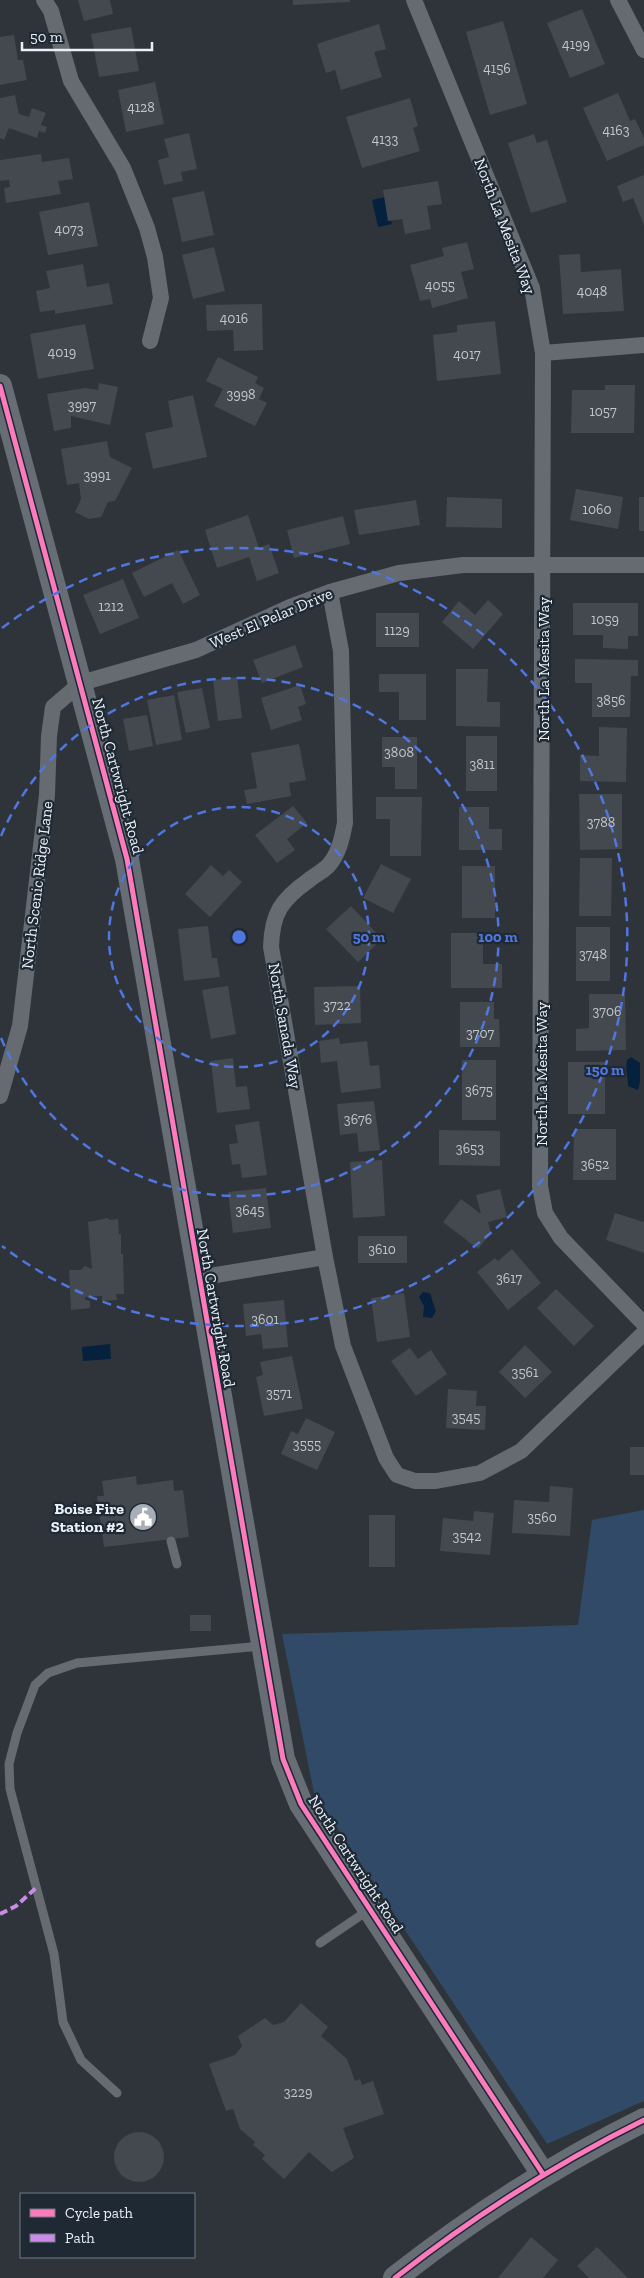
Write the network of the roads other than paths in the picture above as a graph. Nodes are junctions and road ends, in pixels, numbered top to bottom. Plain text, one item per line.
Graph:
1 (44, 0) edge
2 (414, 0) edge
3 (618, 0) edge
4 (644, 50) edge
5 (150, 341) dead end
6 (644, 345) edge
7 (543, 353) junction
8 (0, 386) edge
9 (544, 564) junction
10 (644, 565) edge
11 (330, 592) junction
12 (81, 684) junction
13 (0, 1096) edge
14 (325, 1257) junction
15 (198, 1278) junction
16 (644, 1324) edge
17 (644, 1333) edge
18 (172, 1541) dead end
19 (177, 1564) dead end
20 (263, 1646) junction
21 (370, 1908) junction
22 (320, 1943) dead end
23 (117, 2093) dead end
24 (644, 2120) edge
25 (542, 2174) junction
26 (394, 2278) edge

1 - 5 street
2 - 7 street, North La Mesita Way
3 - 4 street
6 - 7 street
7 - 9 street, North La Mesita Way
8 - 12 street, North Cartwright Road
9 - 10 street, West El Pelar Drive
9 - 11 street, West El Pelar Drive
9 - 16 street, North La Mesita Way
11 - 12 street, West El Pelar Drive
11 - 14 street, North Sanada Way
12 - 13 street, North Scenic Ridge Lane
12 - 15 street, North Cartwright Road
14 - 15 street
14 - 17 street, North Sanada Way
15 - 20 street, North Cartwright Road
18 - 19 lane
20 - 21 street, North Cartwright Road
20 - 23 lane
21 - 22 lane
21 - 25 street, North Cartwright Road
24 - 25 street
25 - 26 street

